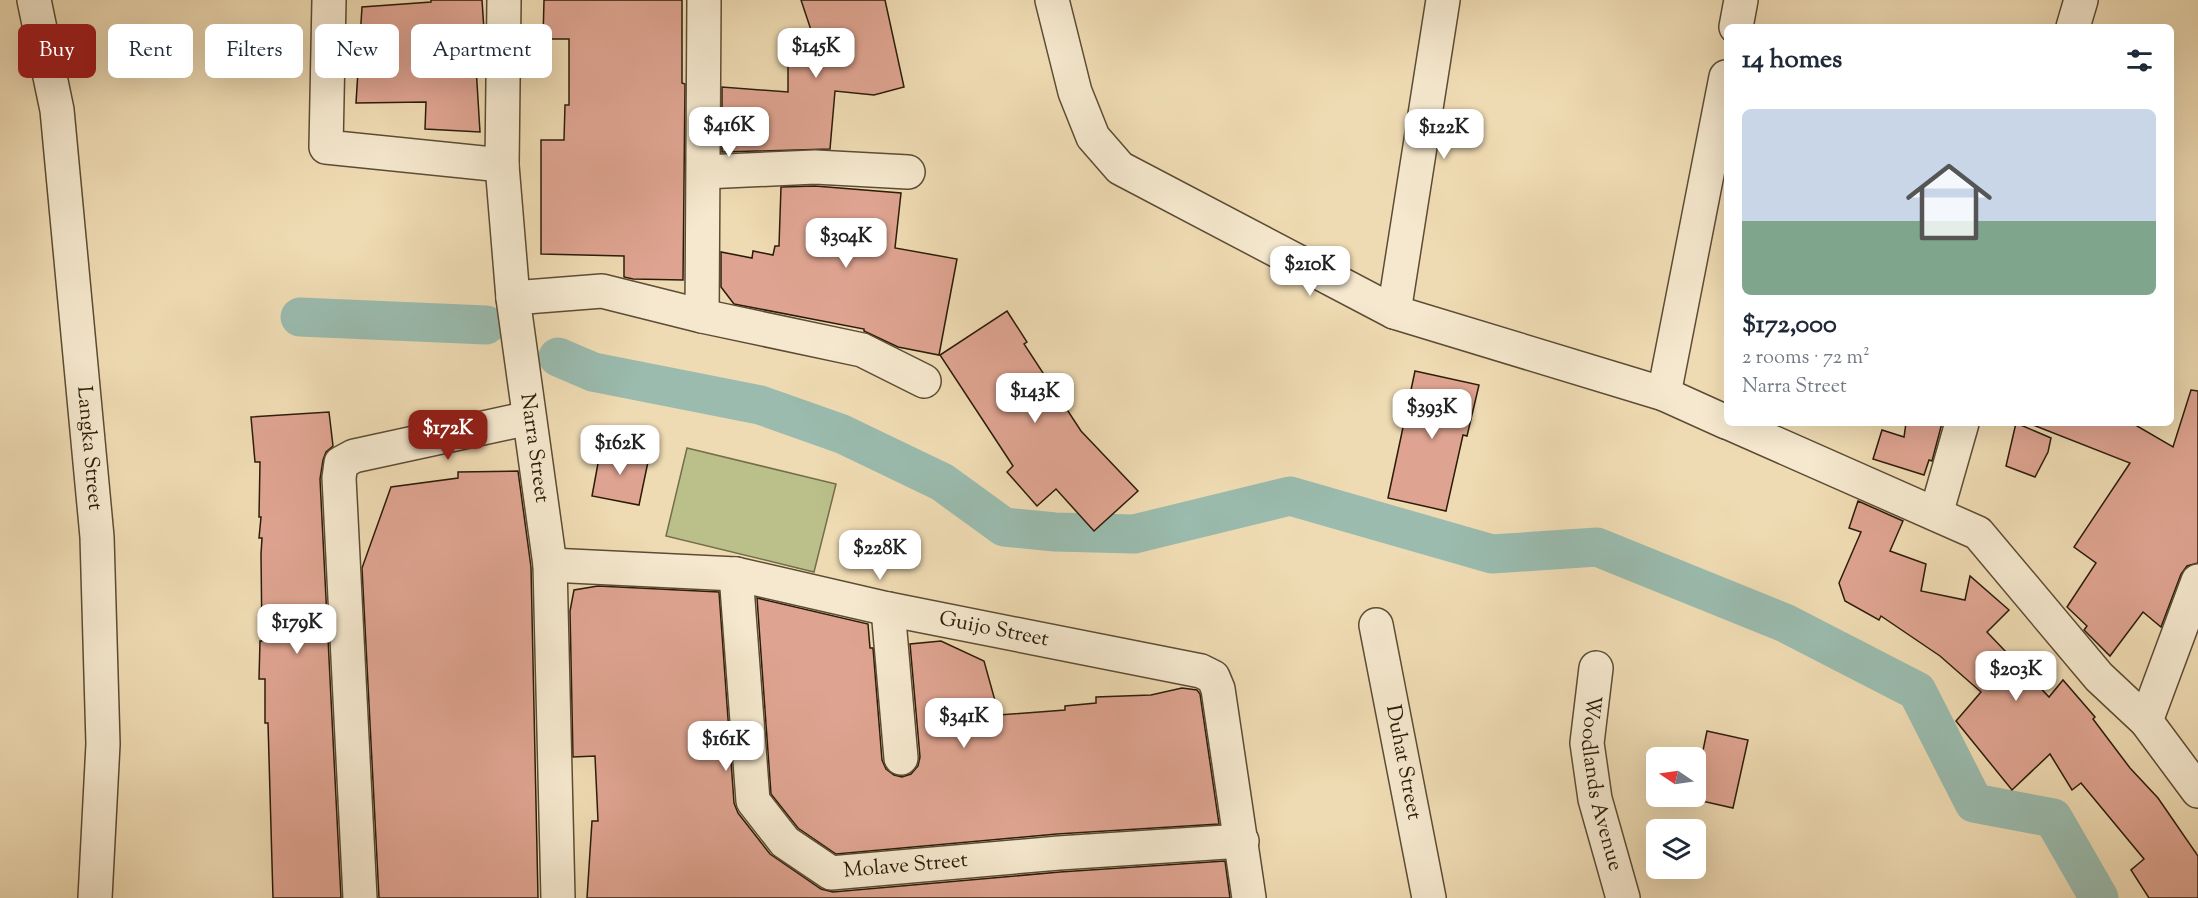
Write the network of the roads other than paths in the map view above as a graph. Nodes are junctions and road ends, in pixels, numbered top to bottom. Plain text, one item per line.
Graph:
1 (34, 0) edge
2 (329, 0) edge
3 (504, 0) edge
4 (704, 0) edge
5 (1052, 0) edge
6 (1443, 0) edge
7 (1741, 0) edge
8 (2081, 0) edge
9 (1737, 24) edge
10 (2074, 24) edge
11 (1724, 87) edge
12 (502, 165) junction
13 (704, 172) junction
14 (908, 172) dead end
15 (513, 298) junction
16 (1394, 312) junction
17 (702, 316) junction
18 (924, 381) dead end
19 (1664, 394) junction
20 (529, 418) junction
21 (1724, 420) edge
22 (1737, 426) edge
23 (1961, 426) edge
24 (1936, 514) junction
25 (550, 565) junction
26 (736, 574) junction
27 (2198, 582) edge
28 (888, 609) junction
29 (1376, 625) dead end
30 (1596, 668) dead end
31 (2146, 722) junction
32 (902, 758) dead end
33 (2198, 791) edge
34 (1242, 841) junction
35 (95, 898) edge
36 (360, 898) edge
37 (558, 898) edge
38 (1249, 898) edge
39 (1429, 898) edge
40 (1623, 898) edge

1 - 35 street, Langka Street
2 - 12 street
3 - 12 street, Narra Street
4 - 13 street
5 - 16 street
6 - 16 street
7 - 9 street
8 - 10 street
11 - 19 street
12 - 15 street, Narra Street
13 - 14 street
13 - 17 street
15 - 17 street
15 - 20 street, Narra Street
16 - 19 street
17 - 18 street
19 - 21 street
20 - 25 street, Narra Street
20 - 36 street
22 - 24 street
23 - 24 street
24 - 31 street
25 - 26 street, Guijo Street
25 - 37 street, Narra Street
26 - 28 street, Guijo Street
26 - 34 street, Molave Street
27 - 31 street
28 - 32 street
28 - 34 street, Guijo Street
29 - 39 street, Duhat Street
30 - 40 street, Woodlands Avenue
31 - 33 street
34 - 38 street, Guijo Street

